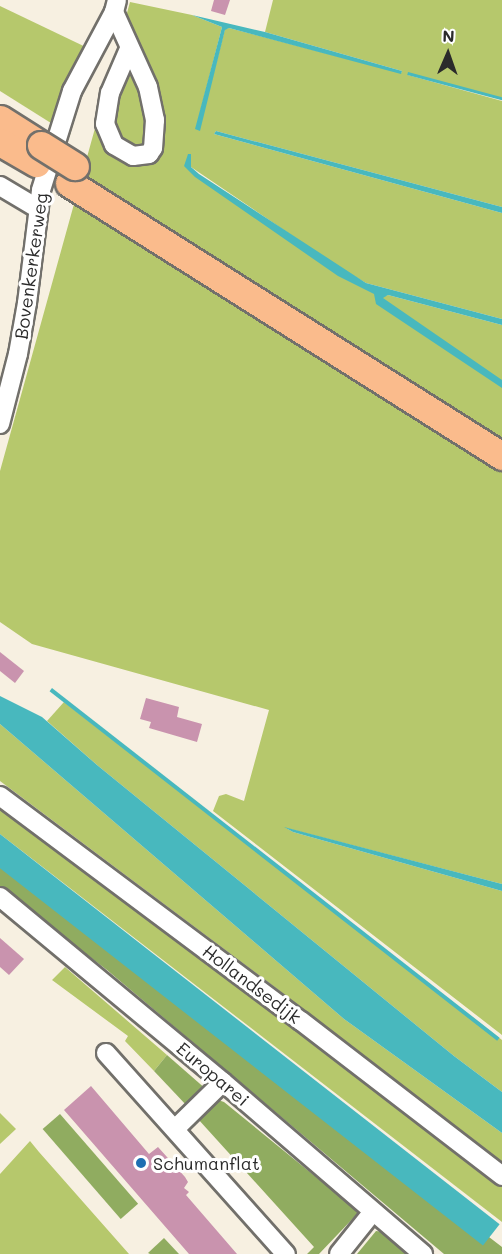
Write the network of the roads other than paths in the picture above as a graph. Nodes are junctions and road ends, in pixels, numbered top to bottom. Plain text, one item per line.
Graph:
1 (115, 6) edge
2 (129, 49) junction
3 (0, 119) edge
4 (0, 142) edge
5 (39, 154) junction
6 (72, 175) junction
7 (0, 186) edge
8 (37, 208) junction
9 (0, 424) edge
10 (502, 440) edge
11 (502, 456) edge
12 (0, 796) edge
13 (0, 897) edge
14 (106, 1053) dead end
15 (222, 1082) junction
16 (175, 1129) junction
17 (502, 1176) edge
18 (372, 1213) junction
19 (286, 1254) edge
20 (339, 1254) edge
21 (423, 1254) edge

1 - 2 street, Bovenkerkerweg
1 - 8 street, Bovenkerkerweg
2 - 2 street, Bovenkerkerweg
3 - 5 highway
4 - 5 highway
5 - 6 highway
6 - 10 highway
6 - 11 highway
7 - 8 street
8 - 9 street, Bovenkerkerweg
12 - 17 street, Hollandsedijk
13 - 15 street, Europarei
14 - 16 street
15 - 16 street
15 - 18 street, Europarei
16 - 19 street
18 - 20 street
18 - 21 street, Europarei

